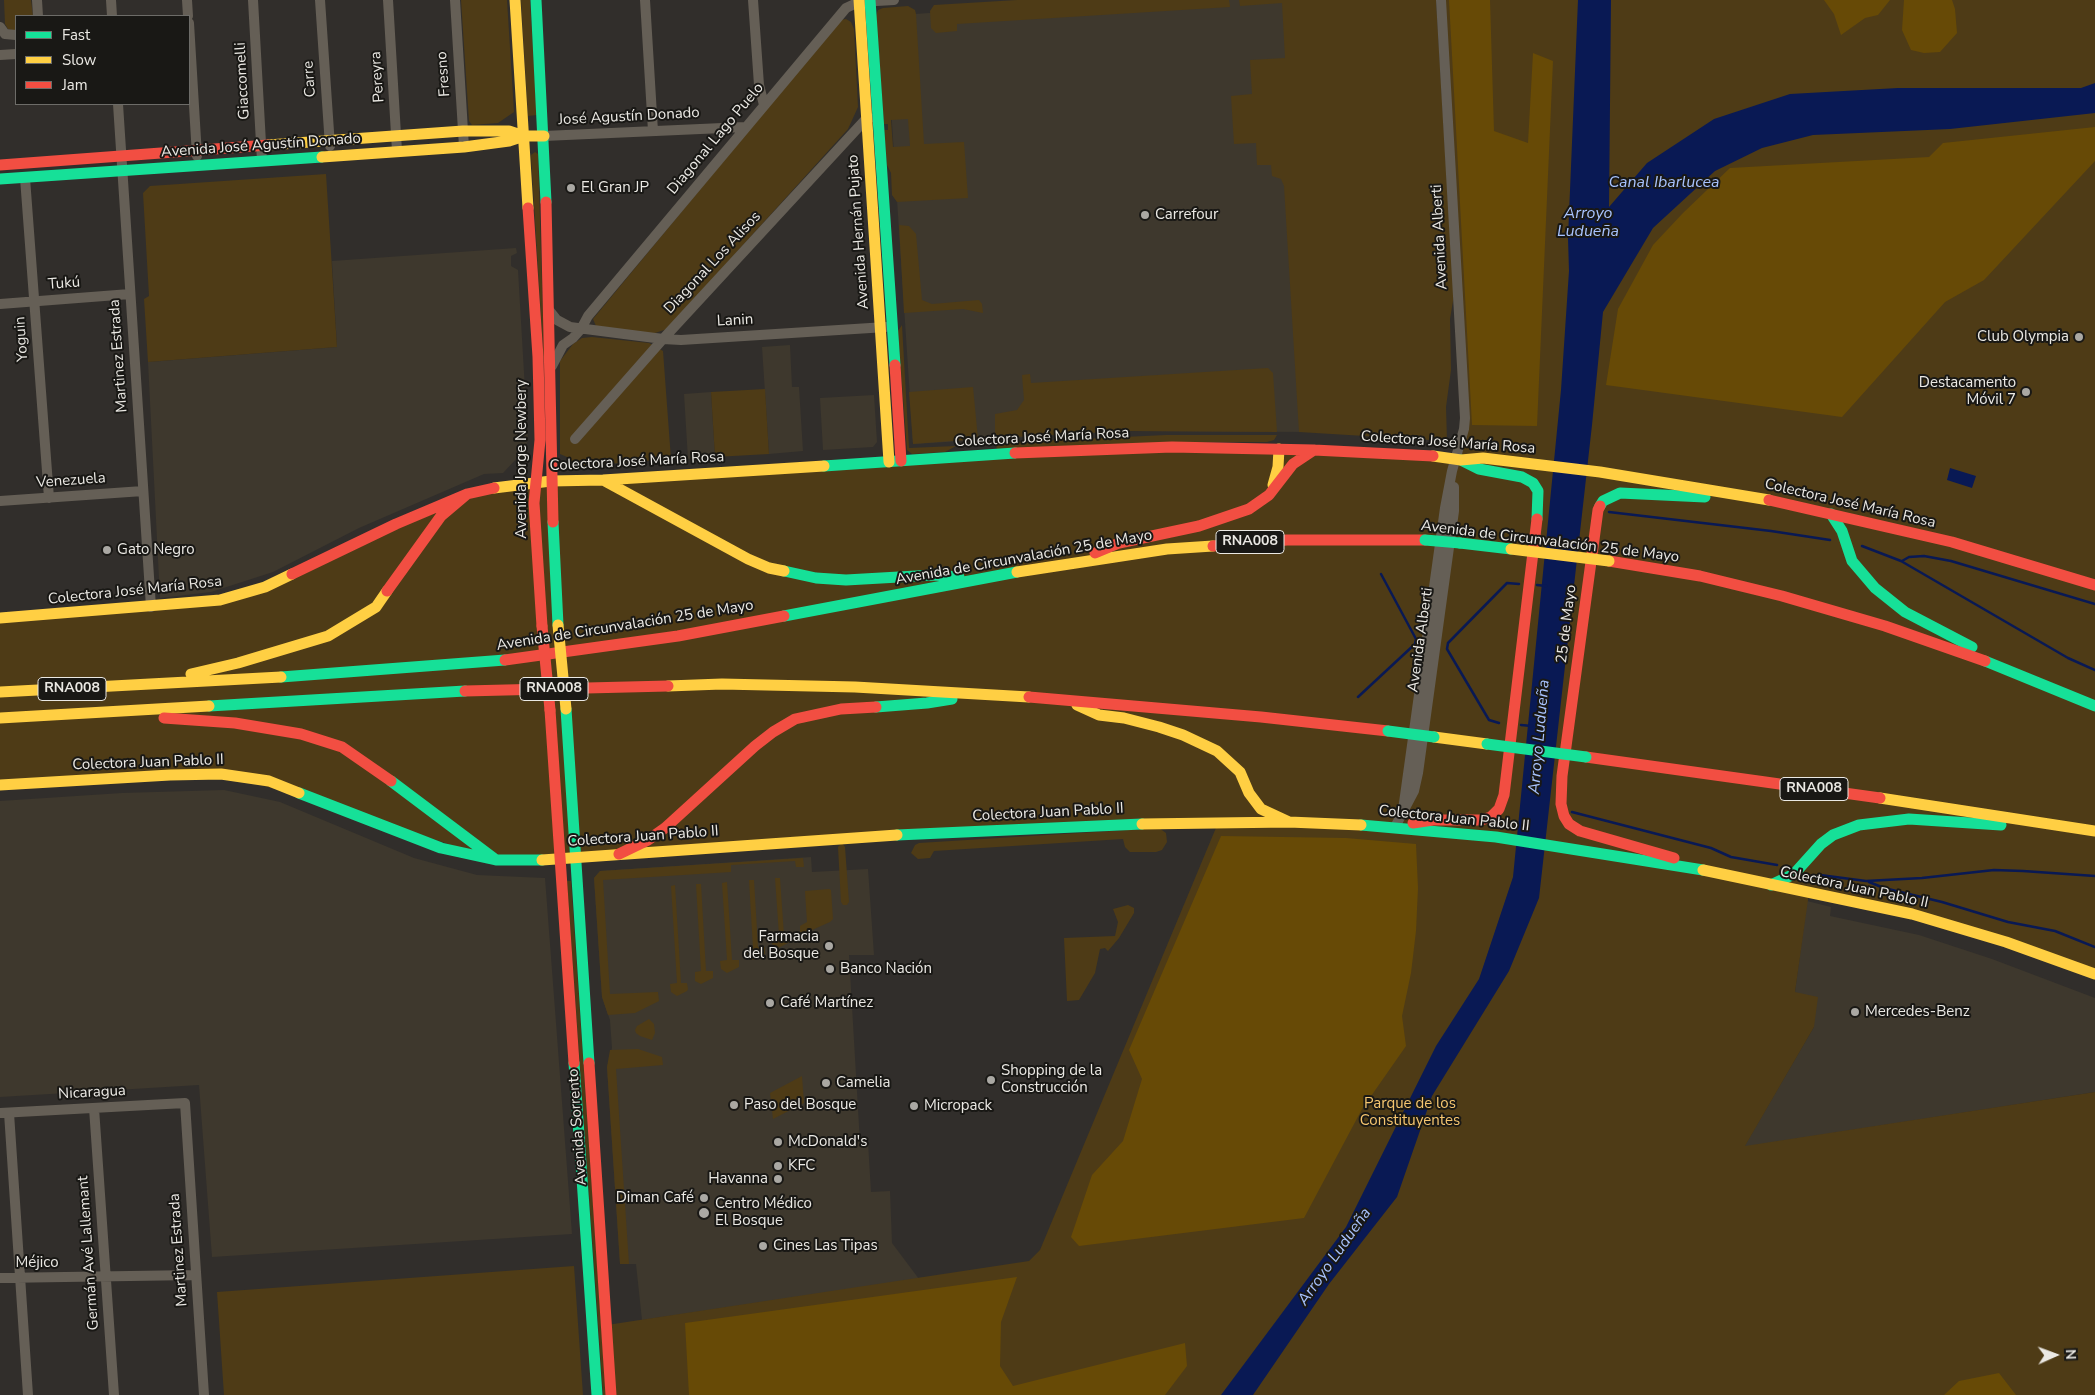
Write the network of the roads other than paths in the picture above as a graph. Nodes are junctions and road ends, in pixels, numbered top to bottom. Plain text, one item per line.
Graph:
1 (37, 0) edge
2 (111, 0) edge
3 (187, 0) edge
4 (253, 0) edge
5 (320, 0) edge
6 (388, 0) edge
7 (455, 0) edge
8 (515, 0) edge
9 (536, 0) edge
10 (645, 0) edge
11 (753, 0) edge
12 (894, 0) edge
13 (1441, 0) edge
14 (865, 1) edge
15 (38, 15) edge
16 (112, 15) edge
17 (188, 15) edge
18 (0, 26) edge
19 (15, 36) edge
20 (190, 38) edge
21 (15, 54) edge
22 (0, 55) edge
23 (118, 105) edge
24 (764, 105) junction
25 (872, 118) junction
26 (745, 126) junction
27 (463, 131) junction
28 (654, 131) junction
29 (396, 136) junction
30 (524, 136) junction
31 (544, 136) junction
32 (330, 140) junction
33 (261, 146) junction
34 (464, 147) junction
35 (197, 150) junction
36 (397, 151) junction
37 (121, 156) junction
38 (330, 156) junction
39 (262, 161) junction
40 (0, 165) edge
41 (198, 165) junction
42 (122, 171) junction
43 (25, 178) junction
44 (0, 179) edge
45 (130, 294) junction
46 (34, 302) junction
47 (0, 304) edge
48 (548, 309) junction
49 (892, 327) junction
50 (880, 328) junction
51 (581, 329) junction
52 (663, 339) junction
53 (550, 370) junction
54 (575, 439) dead end
55 (1279, 449) junction
56 (1314, 450) junction
57 (1458, 459) junction
58 (901, 461) junction
59 (889, 462) junction
60 (604, 480) junction
61 (551, 482) junction
62 (535, 483) junction
63 (144, 491) junction
64 (467, 494) junction
65 (1268, 495) junction
66 (49, 498) junction
67 (1758, 498) junction
68 (0, 501) edge
69 (1831, 514) junction
70 (1076, 562) junction
71 (979, 579) junction
72 (2095, 585) edge
73 (151, 607) junction
74 (0, 618) edge
75 (2013, 671) junction
76 (144, 685) junction
77 (0, 692) edge
78 (983, 693) junction
79 (1063, 699) junction
80 (2095, 706) edge
81 (126, 711) junction
82 (0, 718) edge
83 (0, 786) edge
84 (1289, 822) junction
85 (2042, 822) junction
86 (1395, 826) junction
87 (2095, 831) edge
88 (619, 854) junction
89 (576, 857) junction
90 (559, 859) junction
91 (496, 860) junction
92 (1704, 870) junction
93 (1771, 885) junction
94 (2095, 974) edge
95 (185, 1103) joint
96 (94, 1108) junction
97 (5, 1113) edge
98 (195, 1275) junction
99 (105, 1277) junction
100 (0, 1278) edge
101 (19, 1278) junction
102 (28, 1395) edge
103 (114, 1395) edge
104 (204, 1395) edge
105 (597, 1395) edge
106 (611, 1395) edge

1 - 15 street
2 - 16 street
3 - 17 street
4 - 33 street, Giaccomelli
5 - 32 street, Carre
6 - 29 street, Pereyra
7 - 27 street, Fresno
8 - 30 main road, Avenida Jorge Newbery
9 - 31 main road, Avenida Jorge Newbery
10 - 28 street
11 - 24 street
12 - 14 street
13 - 57 street, Avenida Alberti
14 - 24 street, Diagonal Lago Puelo
14 - 25 main road, Avenida Hernán Pujato
18 - 19 street
20 - 35 street
21 - 22 street
23 - 37 street, Martinez Estrada
24 - 26 street, Diagonal Lago Puelo
25 - 49 main road, Avenida Hernán Pujato
25 - 50 main road, Avenida Hernán Pujato
25 - 52 street, Diagonal Los Alisos
26 - 28 street, José Agustín Donado
26 - 51 street, Diagonal Lago Puelo
27 - 29 main road, Avenida José Agustín Donado
27 - 30 main road, Avenida José Agustín Donado
27 - 34 street, Fresno
28 - 31 street, José Agustín Donado
29 - 32 main road, Avenida José Agustín Donado
29 - 36 street, Pereyra
30 - 31 main road, Avenida José Agustín Donado
30 - 34 main road, Avenida José Agustín Donado
30 - 62 main road, Avenida Jorge Newbery
31 - 48 main road, Avenida Jorge Newbery
32 - 33 main road, Avenida José Agustín Donado
32 - 38 street, Carre
33 - 35 main road, Avenida José Agustín Donado
33 - 39 street, Giaccomelli
34 - 36 main road, Avenida José Agustín Donado
35 - 37 main road, Avenida José Agustín Donado
35 - 41 street
36 - 38 main road, Avenida José Agustín Donado
37 - 40 main road, Avenida José Agustín Donado
37 - 42 street, Martinez Estrada
38 - 39 main road, Avenida José Agustín Donado
39 - 41 main road, Avenida José Agustín Donado
41 - 42 main road, Avenida José Agustín Donado
42 - 43 main road, Avenida José Agustín Donado
42 - 45 street, Martinez Estrada
43 - 44 main road, Avenida José Agustín Donado
43 - 46 street, Yoguin
45 - 46 street, Tukú
45 - 63 street, Martinez Estrada
46 - 47 street, Tukú
46 - 66 street, Yoguin
48 - 51 street
48 - 53 main road, Avenida Jorge Newbery
49 - 50 street, Lanin
49 - 58 main road, Avenida Hernán Pujato
50 - 52 street, Lanin
50 - 59 main road, Avenida Hernán Pujato
51 - 52 street, Lanin
51 - 53 street, Diagonal Lago Puelo
52 - 54 street, Diagonal Los Alisos
53 - 61 main road, Avenida Jorge Newbery
55 - 56 main road, Colectora José María Rosa
55 - 58 main road, Colectora José María Rosa
55 - 65 main road
56 - 57 main road, Colectora José María Rosa
56 - 65 main road
57 - 67 main road, Colectora José María Rosa
57 - 86 street, Avenida Alberti
57 - 86 main road
58 - 59 main road, Colectora José María Rosa
59 - 60 main road, Colectora José María Rosa
60 - 61 main road, Colectora José María Rosa
60 - 71 main road
61 - 62 main road, Colectora José María Rosa
61 - 89 main road, Avenida Jorge Newbery, bridge
62 - 64 main road, Colectora José María Rosa
62 - 90 main road, Avenida Jorge Newbery, bridge
63 - 66 street, Venezuela
63 - 73 street, Martinez Estrada
64 - 73 main road, Colectora José María Rosa
64 - 76 main road
65 - 70 main road
66 - 68 street, Venezuela
67 - 69 main road, Colectora José María Rosa
67 - 92 main road, 25 de Mayo
69 - 72 main road, Colectora José María Rosa
69 - 75 main road
70 - 71 main road, Avenida de Circunvalación 25 de Mayo / RNA008
70 - 75 main road, Avenida de Circunvalación 25 de Mayo / RNA008, bridge
71 - 76 main road, Avenida de Circunvalación 25 de Mayo / RNA008
73 - 74 main road, Colectora José María Rosa
75 - 80 main road, Avenida de Circunvalación 25 de Mayo / RNA008
76 - 77 main road, Avenida de Circunvalación 25 de Mayo / RNA008
78 - 79 main road, RNA008
78 - 81 main road, RNA008
78 - 88 main road
79 - 84 main road
79 - 85 main road, RNA008, bridge
81 - 82 main road, RNA008
81 - 91 main road
83 - 91 main road, Colectora Juan Pablo II
84 - 86 main road, Colectora Juan Pablo II
84 - 88 main road, Colectora Juan Pablo II
85 - 87 main road, RNA008
85 - 93 main road
86 - 92 main road, Colectora Juan Pablo II
88 - 89 main road, Colectora Juan Pablo II
89 - 90 main road, Colectora Juan Pablo II
89 - 106 main road, Avenida Sorrento
90 - 91 main road, Colectora Juan Pablo II
90 - 105 main road, Avenida Sorrento
92 - 93 main road, Colectora Juan Pablo II
93 - 94 main road, Colectora Juan Pablo II
95 - 96 street, Nicaragua
95 - 98 street, Martinez Estrada
96 - 97 street, Nicaragua
96 - 99 street, Germán Avé Lallemant
97 - 101 street
98 - 99 street, Méjico
98 - 104 street, Martinez Estrada
99 - 101 street, Méjico
99 - 103 street, Germán Avé Lallemant
100 - 101 street, Méjico
101 - 102 street

